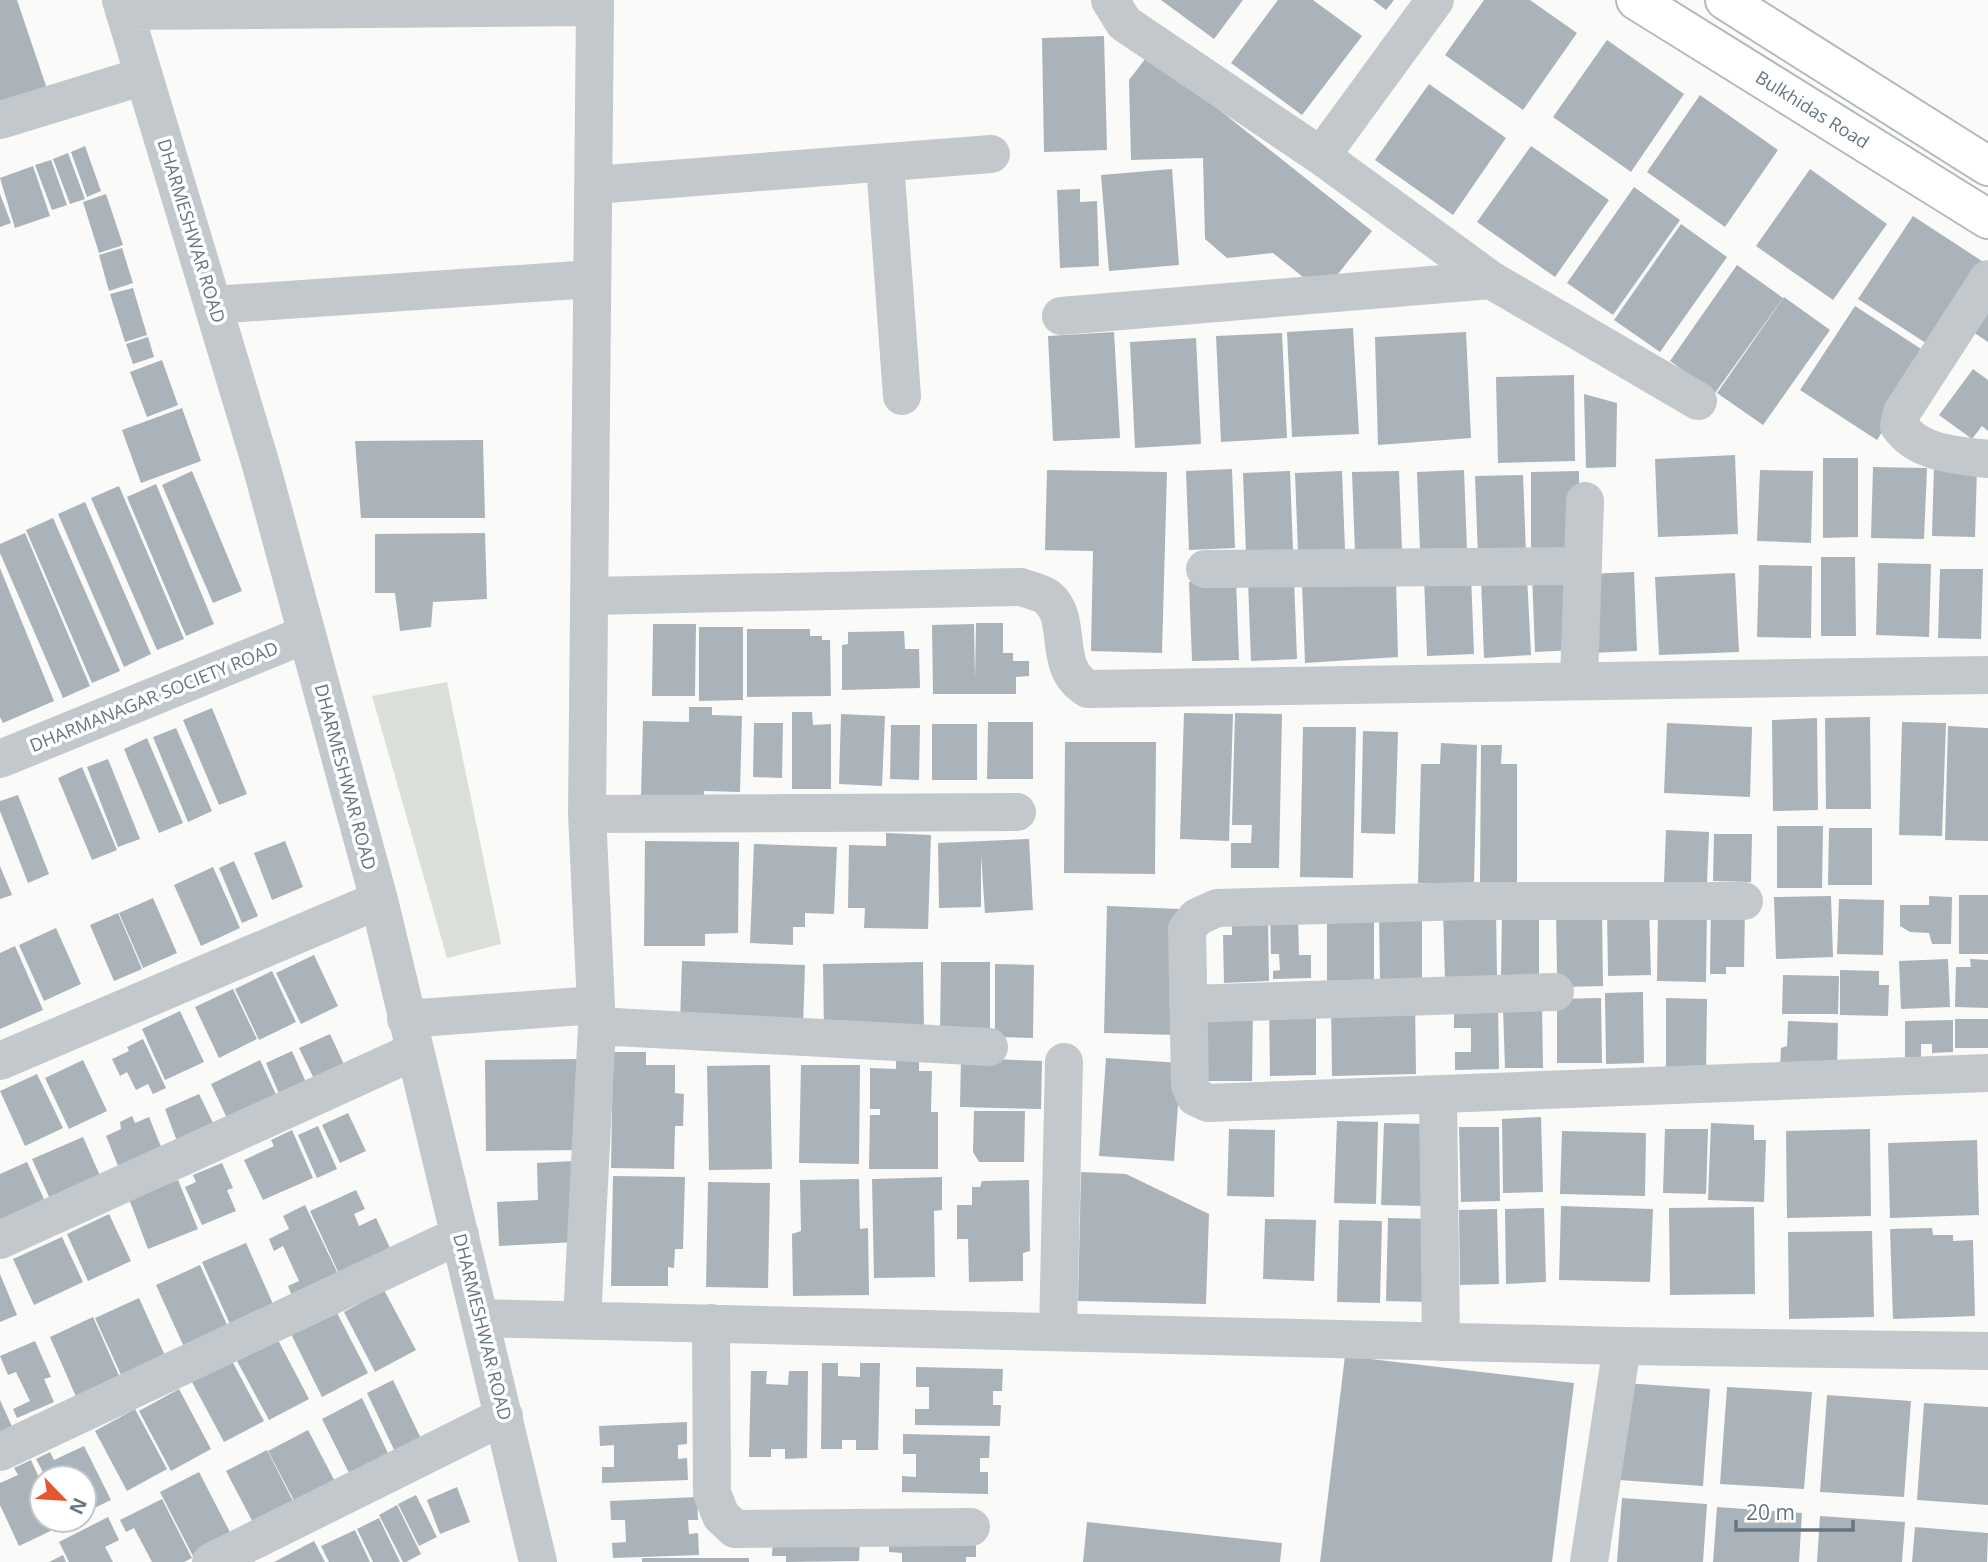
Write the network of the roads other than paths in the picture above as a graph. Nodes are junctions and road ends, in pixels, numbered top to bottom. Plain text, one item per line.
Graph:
1 (1110, 0) edge
2 (1435, 0) edge
3 (1725, 0) edge
4 (595, 4) edge
5 (123, 5) edge
6 (1659, 6) edge
7 (144, 76) junction
8 (0, 120) edge
9 (991, 154) dead end
10 (1321, 156) junction
11 (885, 163) junction
12 (1988, 166) edge
13 (594, 185) junction
14 (1988, 219) edge
15 (1988, 278) edge
16 (592, 279) junction
17 (1491, 280) junction
18 (213, 305) junction
19 (1061, 316) dead end
20 (902, 396) dead end
21 (1698, 401) dead end
22 (1988, 459) edge
23 (1585, 501) dead end
24 (1583, 566) junction
25 (1205, 569) dead end
26 (590, 596) junction
27 (307, 634) junction
28 (1988, 675) edge
29 (1579, 681) junction
30 (0, 760) edge
31 (1017, 812) dead end
32 (587, 814) junction
33 (379, 900) junction
34 (1744, 901) dead end
35 (1555, 992) dead end
36 (1188, 1004) junction
37 (596, 1016) junction
38 (410, 1035) junction
39 (989, 1047) dead end
40 (0, 1061) edge
41 (1064, 1062) dead end
42 (1988, 1073) edge
43 (1438, 1096) junction
44 (460, 1235) junction
45 (0, 1240) edge
46 (480, 1318) junction
47 (583, 1320) junction
48 (711, 1323) junction
49 (1058, 1332) junction
50 (1441, 1342) junction
51 (1622, 1346) junction
52 (1988, 1351) edge
53 (504, 1416) junction
54 (0, 1452) edge
55 (971, 1527) dead end
56 (211, 1562) edge
57 (538, 1562) edge
58 (1589, 1562) edge

1 - 10 street
2 - 10 street
3 - 12 street
4 - 5 street
4 - 13 street
5 - 7 street, DHARMESHWAR ROAD
6 - 14 street, Bulkhidas Road
7 - 8 street
7 - 18 street, DHARMESHWAR ROAD
9 - 11 street
10 - 17 street
11 - 13 street
11 - 20 street
13 - 16 street
15 - 22 street
16 - 18 street
16 - 26 street
17 - 19 street
17 - 21 street
18 - 27 street, DHARMESHWAR ROAD
23 - 24 street
24 - 25 street
24 - 29 street
26 - 29 street
26 - 32 street
27 - 30 street, DHARMANAGAR SOCIETY ROAD
27 - 33 street, DHARMESHWAR ROAD
28 - 29 street
31 - 32 street
32 - 37 street
33 - 38 street, DHARMESHWAR ROAD
33 - 40 street
34 - 36 street
35 - 36 street
36 - 43 street
37 - 38 street
37 - 39 street
37 - 47 street
38 - 44 street, DHARMESHWAR ROAD
38 - 45 street
41 - 49 street
42 - 43 street
43 - 50 street
44 - 46 street, DHARMESHWAR ROAD
44 - 54 street
46 - 47 street
46 - 53 street, DHARMESHWAR ROAD
47 - 48 street
48 - 49 street
48 - 55 street
49 - 50 street
50 - 51 street
51 - 52 street
51 - 58 street
53 - 56 street
53 - 57 street, DHARMESHWAR ROAD

